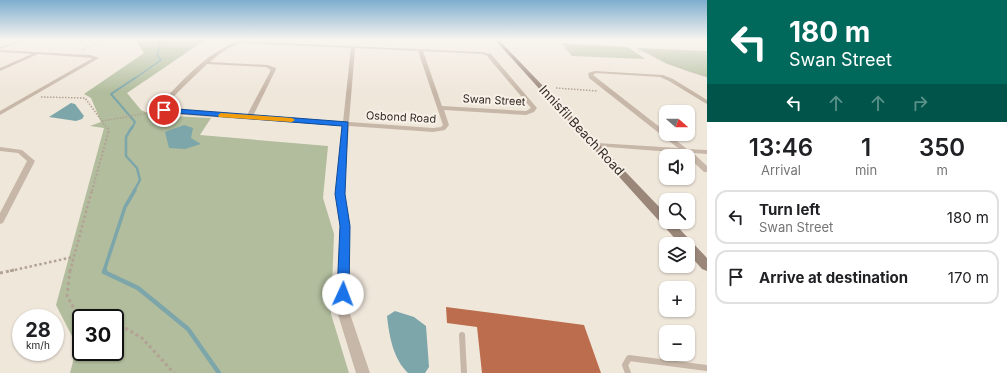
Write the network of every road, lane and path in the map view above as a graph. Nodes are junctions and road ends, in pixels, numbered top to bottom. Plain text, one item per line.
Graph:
1 (28, 57) edge
2 (96, 57) edge
3 (213, 57) edge
4 (352, 57) edge
5 (423, 57) edge
6 (493, 57) edge
7 (514, 57) edge
8 (663, 57) edge
9 (205, 63) junction
10 (0, 70) edge
11 (707, 77) edge
12 (556, 88) dead end
13 (601, 91) dead end
14 (30, 97) junction
15 (707, 102) edge
16 (441, 108) junction
17 (154, 112) dead end
18 (0, 113) edge
19 (249, 118) junction
20 (102, 121) junction
21 (346, 124) junction
22 (597, 145) junction
23 (0, 149) edge
24 (668, 149) edge
25 (685, 149) edge
26 (695, 151) edge
27 (707, 152) edge
28 (695, 159) edge
29 (707, 170) edge
30 (659, 214) edge
31 (0, 221) edge
32 (672, 229) edge
33 (680, 237) edge
34 (695, 253) edge
35 (73, 257) junction
36 (707, 266) edge
37 (0, 273) edge
38 (74, 309) edge
39 (124, 327) edge
40 (462, 335) dead end
41 (707, 368) edge
42 (174, 373) edge
43 (363, 373) edge
44 (464, 373) edge
45 (628, 373) edge

1 - 10 street
2 - 14 street
3 - 9 street, Swan Street
4 - 21 street
5 - 16 street, Osbond Road
6 - 16 street, Swan Street
7 - 22 main road, Innisfil Beach Road
8 - 11 path
9 - 19 street
9 - 19 street, Swan Street
12 - 13 path
14 - 18 street
14 - 20 path
15 - 25 street
16 - 21 street, Osbond Road
17 - 20 path
19 - 21 street, Swan Street
20 - 35 path
21 - 43 street
22 - 24 street
22 - 30 main road, Innisfil Beach Road
23 - 31 street
26 - 27 street
28 - 29 street
32 - 33 main road, Innisfil Beach Road
34 - 36 main road, Innisfil Beach Road
35 - 37 path
35 - 38 path
39 - 42 path
40 - 44 lane
41 - 45 lane

